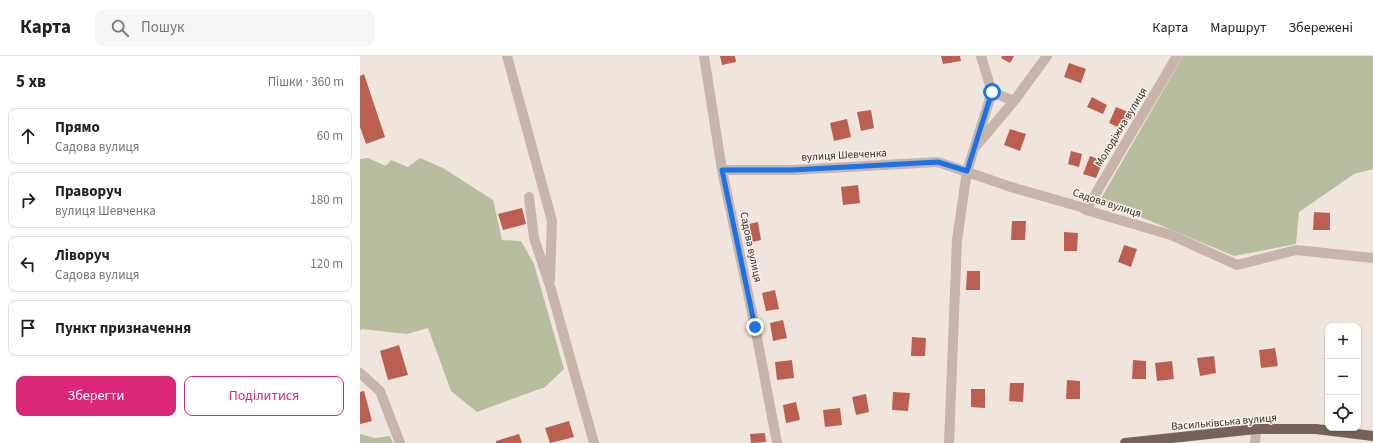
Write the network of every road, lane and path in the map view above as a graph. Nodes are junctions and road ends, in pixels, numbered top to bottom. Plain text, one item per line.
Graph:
1 (507, 56) edge
2 (704, 56) edge
3 (981, 56) edge
4 (1047, 56) edge
5 (1177, 56) edge
6 (992, 92) junction
7 (1014, 101) junction
8 (974, 148) junction
9 (722, 170) junction
10 (967, 171) junction
11 (529, 197) dead end
12 (1086, 210) junction
13 (1373, 258) edge
14 (550, 286) junction
15 (360, 373) edge
16 (1256, 429) junction
17 (1373, 436) edge
18 (400, 443) edge
19 (594, 443) edge
20 (777, 443) edge
21 (949, 443) edge
22 (1125, 443) edge
23 (1255, 443) edge

1 - 14 street
2 - 9 street, Садова вулиця
3 - 6 street
4 - 7 street
5 - 12 street, Молодіжна вулиця
6 - 7 street
6 - 8 street
7 - 8 street
8 - 10 street
9 - 10 street, вулиця Шевченка
9 - 20 street, Садова вулиця
10 - 12 street, Садова вулиця
10 - 21 street
11 - 14 street
12 - 13 street, Садова вулиця
14 - 19 street
15 - 18 street
16 - 17 main road, Васильківська вулиця
16 - 22 main road, Васильківська вулиця
16 - 23 street

